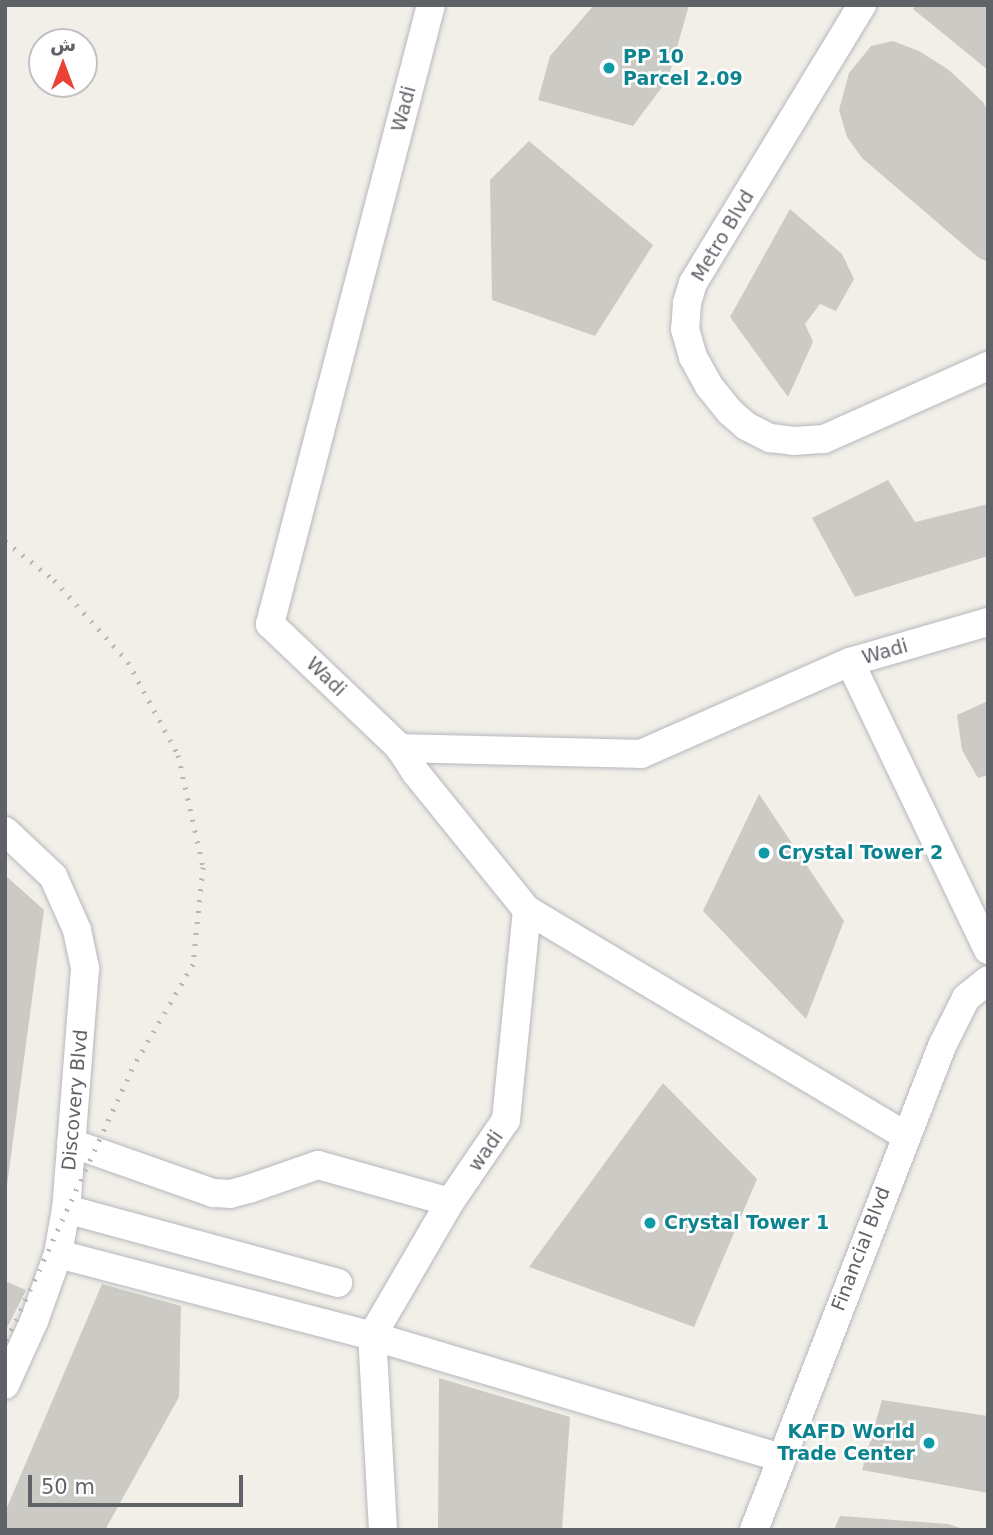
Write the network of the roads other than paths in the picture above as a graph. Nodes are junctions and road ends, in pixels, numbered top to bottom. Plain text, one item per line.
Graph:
1 (431, 5) edge
2 (862, 5) edge
3 (988, 366) edge
4 (988, 622) edge
5 (850, 663) junction
6 (400, 748) junction
7 (5, 831) edge
8 (527, 910) junction
9 (988, 950) edge
10 (988, 980) edge
11 (905, 1135) junction
12 (71, 1143) junction
13 (450, 1202) junction
14 (66, 1209) junction
15 (58, 1254) junction
16 (338, 1283) dead end
17 (372, 1336) junction
18 (5, 1385) edge
19 (780, 1458) junction
20 (383, 1530) edge
21 (754, 1530) edge

1 - 6 street, Wadi
2 - 3 street, Metro Blvd
4 - 5 street, Wadi
5 - 6 street, Wadi
5 - 9 street
6 - 8 street
7 - 12 street, Discovery Blvd
8 - 11 street
8 - 13 street, wadi
10 - 11 street, Financial Blvd
11 - 19 street, Financial Blvd
12 - 13 street
12 - 14 street, Discovery Blvd
13 - 17 street, wadi
14 - 15 street, Discovery Blvd
14 - 16 street
15 - 17 street
15 - 18 street, Discovery Blvd
17 - 19 street
17 - 20 street
19 - 21 street, Financial Blvd

